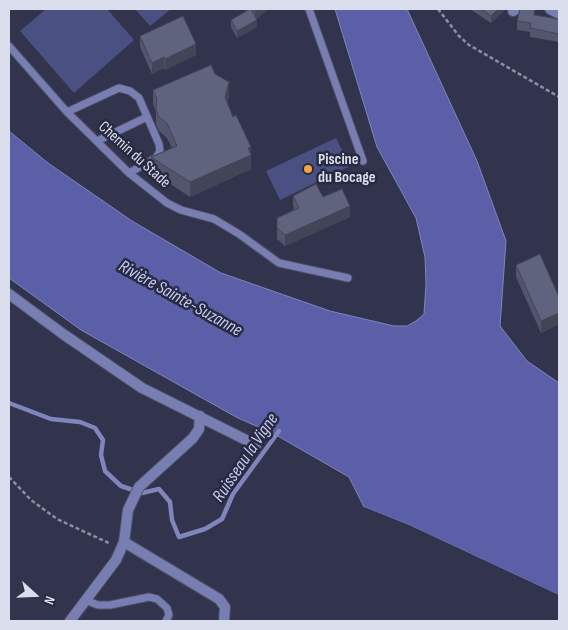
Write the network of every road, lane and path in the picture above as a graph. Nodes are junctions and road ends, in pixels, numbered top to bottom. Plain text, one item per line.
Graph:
1 (309, 9) edge
2 (438, 9) edge
3 (550, 9) edge
4 (559, 14) edge
5 (9, 46) edge
6 (559, 97) edge
7 (67, 112) junction
8 (147, 117) junction
9 (97, 140) junction
10 (363, 161) dead end
11 (129, 173) junction
12 (348, 278) dead end
13 (9, 294) edge
14 (200, 416) junction
15 (256, 445) dead end
16 (9, 477) edge
17 (123, 545) junction
18 (85, 600) junction
19 (70, 621) edge
20 (166, 621) edge
21 (224, 621) edge

1 - 10 lane
2 - 6 path
3 - 4 street
5 - 7 lane, Chemin du Stade
7 - 8 lane
7 - 9 lane, Chemin du Stade
8 - 9 lane
8 - 11 lane
9 - 11 lane, Chemin du Stade
11 - 12 lane, Chemin du Stade
13 - 14 street
14 - 15 street
14 - 17 street
16 - 17 path
17 - 18 street
17 - 21 street
18 - 19 street
18 - 20 lane

